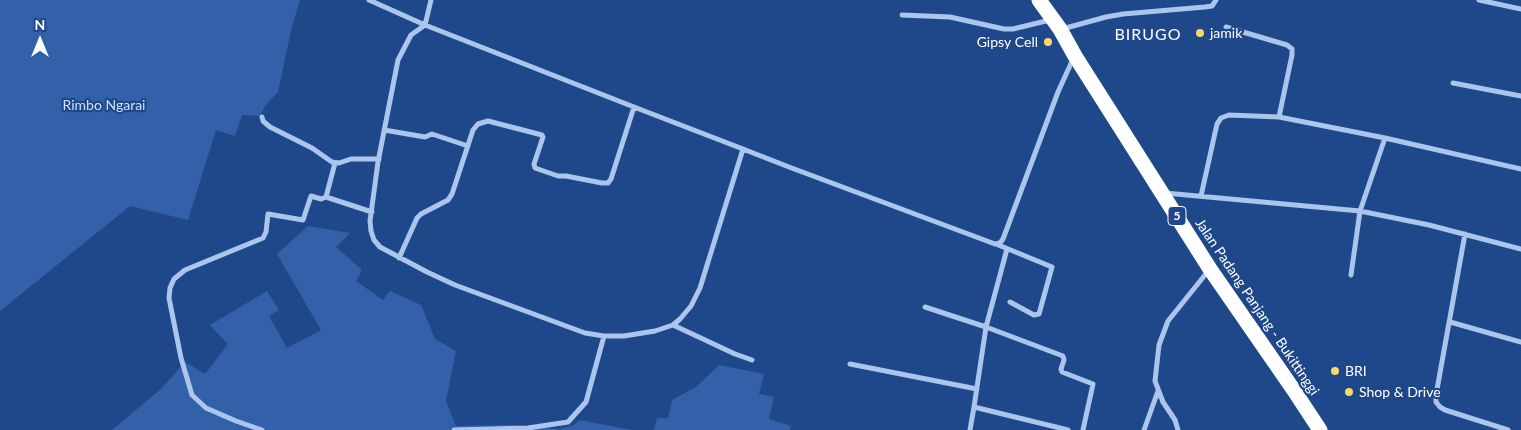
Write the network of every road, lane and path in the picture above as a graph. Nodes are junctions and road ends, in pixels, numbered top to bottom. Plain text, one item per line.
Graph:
1 (370, 0) edge
2 (431, 0) edge
3 (1039, 0) edge
4 (1216, 0) edge
5 (1479, 0) edge
6 (1499, 2) edge
7 (1521, 9) edge
8 (902, 15) dead end
9 (1056, 24) junction
10 (425, 25) junction
11 (1226, 27) dead end
12 (1075, 56) junction
13 (1453, 83) dead end
14 (1521, 96) edge
15 (634, 108) junction
16 (262, 117) dead end
17 (1279, 118) junction
18 (384, 130) junction
19 (1385, 138) junction
20 (468, 146) junction
21 (742, 149) junction
22 (379, 159) junction
23 (335, 163) junction
24 (1521, 169) edge
25 (1162, 192) junction
26 (1201, 196) junction
27 (326, 197) junction
28 (1360, 211) junction
29 (372, 212) junction
30 (1465, 234) junction
31 (995, 244) junction
32 (1007, 249) junction
33 (1521, 249) edge
34 (399, 258) junction
35 (1210, 268) junction
36 (1351, 275) dead end
37 (1010, 302) dead end
38 (924, 307) dead end
39 (1450, 322) junction
40 (673, 325) junction
41 (986, 327) junction
42 (604, 336) junction
43 (1521, 342) edge
44 (752, 360) dead end
45 (850, 364) dead end
46 (977, 389) junction
47 (1158, 391) junction
48 (974, 407) junction
49 (1494, 428) edge
50 (262, 430) edge
51 (454, 430) edge
52 (970, 430) edge
53 (1068, 430) edge
54 (1083, 430) edge
55 (1144, 430) edge
56 (1178, 430) edge
57 (1320, 430) edge
58 (1508, 430) edge

1 - 10 street
2 - 10 street
3 - 9 highway, Jalan Padang Panjang - Bukittinggi / 5
4 - 9 street
5 - 6 street
6 - 7 street
8 - 9 street
9 - 12 highway, Jalan Padang Panjang - Bukittinggi / 5
10 - 15 street
10 - 18 street
11 - 17 street
12 - 25 highway, Jalan Padang Panjang - Bukittinggi / 5
12 - 31 street
13 - 14 street
15 - 20 street
15 - 21 street
16 - 23 street
17 - 19 street
17 - 26 street
18 - 20 street
18 - 22 street
19 - 24 street
19 - 28 street
20 - 34 street
21 - 31 street
21 - 40 street
22 - 23 street
22 - 29 street
23 - 27 street
25 - 26 street
25 - 35 highway, Jalan Padang Panjang - Bukittinggi / 5
26 - 28 street
27 - 29 street
27 - 50 street
28 - 30 street
28 - 36 street
29 - 34 street
30 - 33 street
30 - 39 street
31 - 32 street
32 - 37 street
32 - 41 street
34 - 42 street
35 - 47 street
35 - 57 highway, Jalan Padang Panjang - Bukittinggi / 5
38 - 41 street
39 - 43 street
39 - 49 street
40 - 42 street
40 - 44 street
41 - 46 street
41 - 54 street
42 - 51 street
45 - 46 street
46 - 48 street
47 - 55 street
47 - 56 street
48 - 52 street
48 - 53 street
49 - 58 street

